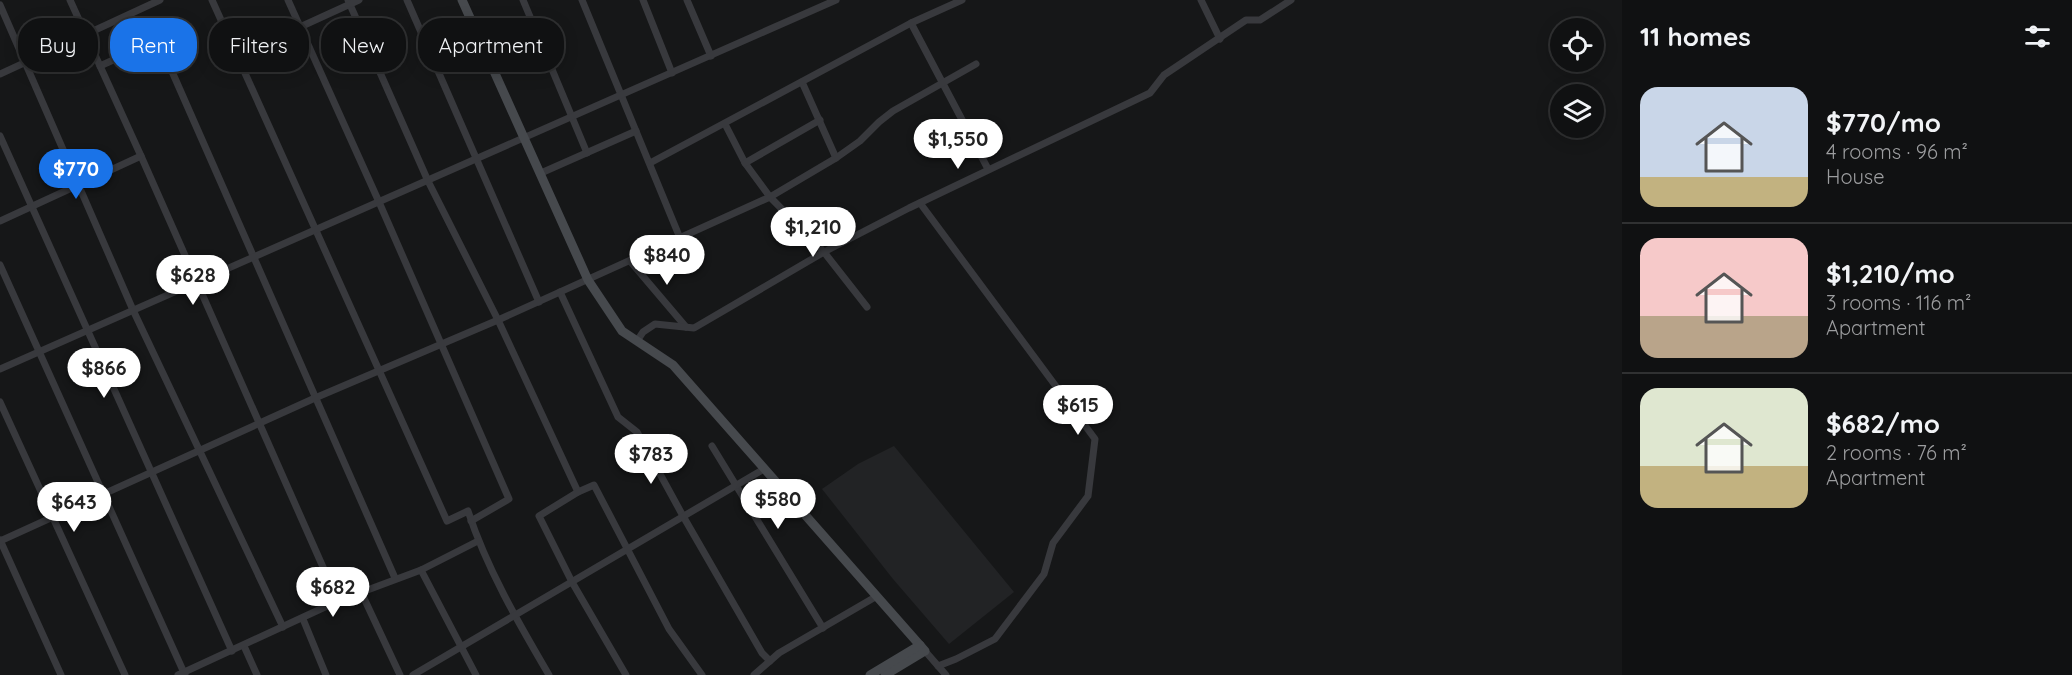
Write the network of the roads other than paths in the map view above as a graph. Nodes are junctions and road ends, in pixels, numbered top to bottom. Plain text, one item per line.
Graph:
1 (70, 0) edge
2 (159, 0) edge
3 (212, 0) edge
4 (288, 0) edge
5 (359, 0) edge
6 (407, 0) edge
7 (462, 0) edge
8 (523, 0) edge
9 (582, 0) edge
10 (643, 0) edge
11 (687, 0) edge
12 (836, 0) edge
13 (962, 0) edge
14 (1201, 0) edge
15 (1291, 0) edge
16 (349, 2) edge
17 (142, 4) edge
18 (0, 5) edge
19 (78, 18) edge
20 (296, 18) edge
21 (309, 22) edge
22 (911, 24) junction
23 (98, 28) edge
24 (1220, 39) junction
25 (18, 45) edge
26 (309, 47) edge
27 (711, 56) junction
28 (98, 62) edge
29 (976, 64) dead end
30 (18, 66) edge
31 (100, 66) junction
32 (30, 72) edge
33 (672, 73) junction
34 (0, 74) edge
35 (802, 82) junction
36 (941, 84) junction
37 (622, 95) junction
38 (573, 117) junction
39 (820, 120) junction
40 (725, 124) junction
41 (636, 131) junction
42 (0, 135) edge
43 (526, 138) junction
44 (587, 153) junction
45 (141, 156) junction
46 (836, 158) junction
47 (477, 159) junction
48 (650, 163) junction
49 (745, 163) junction
50 (988, 169) junction
51 (541, 173) junction
52 (428, 181) junction
53 (79, 184) junction
54 (770, 197) junction
55 (379, 202) junction
56 (920, 203) junction
57 (32, 207) junction
58 (0, 221) edge
59 (315, 230) junction
60 (680, 238) junction
61 (824, 252) junction
62 (253, 257) junction
63 (630, 261) junction
64 (0, 265) edge
65 (588, 280) junction
66 (196, 283) junction
67 (560, 292) junction
68 (539, 302) junction
69 (867, 308) dead end
70 (133, 310) junction
71 (498, 320) junction
72 (686, 327) junction
73 (87, 330) junction
74 (637, 341) junction
75 (442, 345) junction
76 (39, 352) junction
77 (0, 369) edge
78 (381, 370) junction
79 (315, 398) junction
80 (0, 402) edge
81 (259, 424) junction
82 (712, 446) dead end
83 (200, 450) junction
84 (764, 469) junction
85 (151, 473) junction
86 (736, 485) junction
87 (578, 492) junction
88 (104, 494) junction
89 (683, 516) junction
90 (53, 517) junction
91 (471, 521) junction
92 (0, 540) edge
93 (478, 542) junction
94 (627, 549) junction
95 (421, 570) junction
96 (395, 578) junction
97 (572, 582) junction
98 (362, 594) junction
99 (877, 596) junction
100 (338, 601) junction
101 (514, 616) junction
102 (303, 619) junction
103 (283, 627) junction
104 (823, 628) junction
105 (244, 646) junction
106 (461, 647) junction
107 (923, 648) junction
108 (232, 651) junction
109 (770, 661) junction
110 (938, 666) junction
111 (182, 674) edge
112 (61, 675) edge
113 (125, 675) edge
114 (256, 675) edge
115 (326, 675) edge
116 (400, 675) edge
117 (413, 675) edge
118 (476, 675) edge
119 (549, 675) edge
120 (626, 675) edge
121 (702, 675) edge
122 (754, 675) edge
123 (870, 675) edge
124 (885, 675) edge
125 (946, 675) edge

1 - 19 street
2 - 17 street
3 - 59 street
4 - 20 street
5 - 16 street
6 - 47 street
7 - 43 street
8 - 38 street
9 - 37 street
10 - 33 street
11 - 27 street
12 - 27 street
13 - 22 street
14 - 24 street
15 - 24 street
16 - 21 street
16 - 52 street
17 - 23 street
18 - 25 street
22 - 35 street
22 - 36 street
24 - 50 street
26 - 55 street
27 - 33 street
28 - 31 street
29 - 36 street
30 - 34 street
31 - 45 street
31 - 62 street
32 - 53 street
33 - 37 street
35 - 39 street
35 - 40 street
36 - 46 street
36 - 50 street
37 - 38 street
37 - 41 street
38 - 43 street
38 - 44 street
39 - 46 street
39 - 49 street
40 - 48 street
40 - 49 street
41 - 44 street
41 - 48 street
42 - 57 street
43 - 47 street
43 - 51 street
44 - 51 street
45 - 53 street
45 - 66 street
46 - 54 street
47 - 52 street
47 - 68 street
48 - 60 street
49 - 54 street
50 - 56 street
51 - 65 street
52 - 55 street
52 - 71 street
53 - 57 street
53 - 70 street
54 - 60 street
54 - 61 street
55 - 59 street
55 - 75 street
56 - 61 street
56 - 110 street
57 - 58 street
57 - 73 street
59 - 62 street
59 - 78 street
60 - 63 street
61 - 69 street
61 - 72 street
62 - 66 street
62 - 79 street
63 - 65 street
63 - 72 street
64 - 76 street
65 - 67 street
65 - 74 street
66 - 70 street
66 - 81 street
67 - 68 street
67 - 89 street
68 - 71 street
70 - 73 street
70 - 83 street
71 - 75 street
71 - 87 street
72 - 74 street
73 - 76 street
73 - 85 street
74 - 84 street
75 - 78 street
75 - 91 street
76 - 77 street
76 - 88 street
78 - 79 street
78 - 91 street
79 - 81 street
79 - 96 street
80 - 90 street
81 - 83 street
81 - 100 street
82 - 86 street
83 - 85 street
83 - 103 street
84 - 86 street
84 - 99 street
85 - 88 street
85 - 108 street
86 - 89 street
86 - 104 street
87 - 94 street
87 - 97 street
88 - 90 street
88 - 111 street
89 - 94 street
89 - 109 street
90 - 92 street
90 - 113 street
91 - 93 street
92 - 112 street
93 - 95 street
93 - 101 street
94 - 97 street
94 - 121 street
95 - 96 street
95 - 106 street
96 - 98 street
97 - 101 street
97 - 120 street
98 - 100 street
98 - 116 street
99 - 104 street
99 - 107 street
100 - 102 street
101 - 106 street
101 - 119 street
102 - 103 street
102 - 115 street
103 - 105 street
104 - 109 street
105 - 108 street
105 - 114 street
106 - 117 street
106 - 118 street
107 - 110 street
107 - 123 street
107 - 124 street
108 - 111 street
109 - 122 street
110 - 125 street

